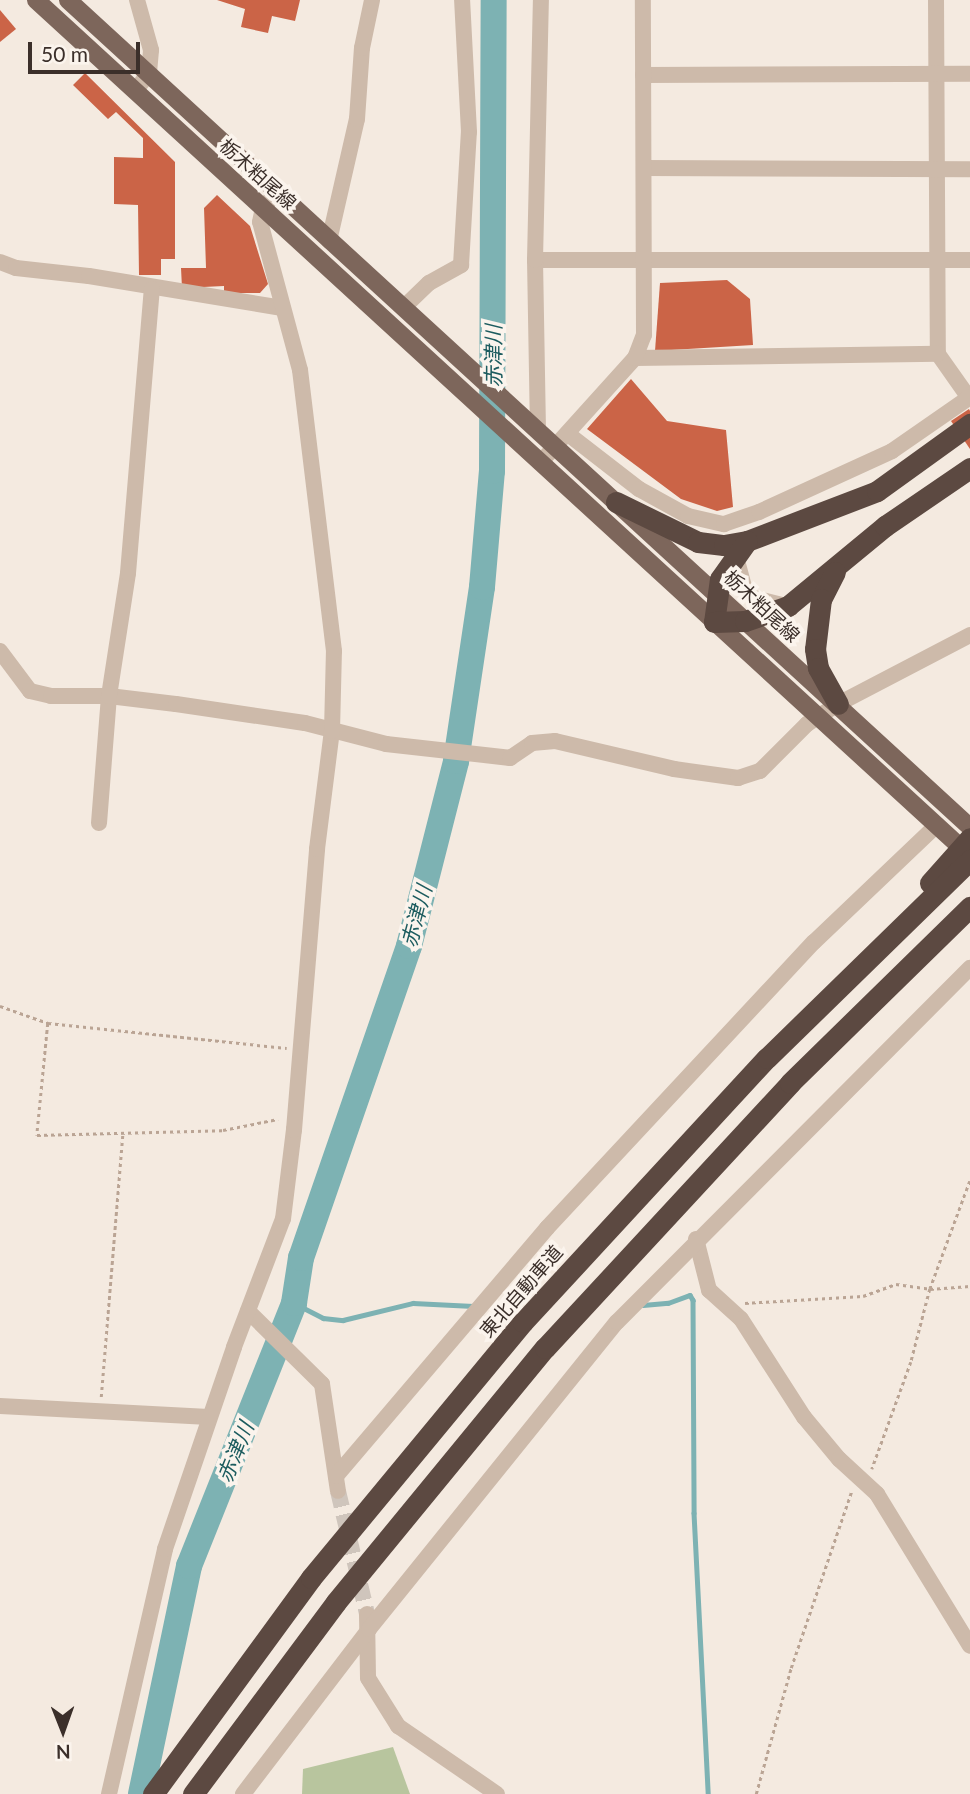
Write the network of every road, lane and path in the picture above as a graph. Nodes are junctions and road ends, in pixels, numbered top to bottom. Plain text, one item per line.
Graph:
1 (36, 0) edge
2 (68, 0) edge
3 (137, 0) edge
4 (372, 0) edge
5 (462, 0) edge
6 (541, 0) edge
7 (643, 0) edge
8 (936, 0) edge
9 (149, 72) junction
10 (937, 74) junction
11 (970, 74) edge
12 (643, 75) junction
13 (135, 91) junction
14 (644, 168) junction
15 (937, 169) junction
16 (970, 169) edge
17 (277, 192) junction
18 (263, 208) junction
19 (329, 241) junction
20 (535, 260) junction
21 (938, 260) junction
22 (970, 260) edge
23 (0, 262) edge
24 (644, 262) junction
25 (152, 289) junction
26 (282, 308) junction
27 (404, 308) junction
28 (938, 354) junction
29 (635, 358) junction
30 (970, 398) edge
31 (970, 424) edge
32 (538, 430) junction
33 (562, 440) junction
34 (540, 463) junction
35 (970, 468) edge
36 (616, 502) junction
37 (747, 541) junction
38 (839, 564) junction
39 (717, 594) junction
40 (801, 596) junction
41 (745, 621) junction
42 (714, 622) junction
43 (970, 635) edge
44 (0, 650) edge
45 (109, 696) junction
46 (838, 704) junction
47 (818, 717) junction
48 (332, 731) junction
49 (99, 823) dead end
50 (937, 825) junction
51 (970, 827) edge
52 (970, 838) edge
53 (962, 862) edge
54 (970, 906) edge
55 (970, 968) edge
56 (0, 1006) edge
57 (48, 1023) junction
58 (301, 1049) junction
59 (295, 1116) junction
60 (123, 1132) junction
61 (970, 1181) edge
62 (696, 1239) junction
63 (970, 1286) edge
64 (930, 1289) junction
65 (724, 1304) junction
66 (247, 1311) junction
67 (0, 1406) edge
68 (100, 1411) junction
69 (209, 1417) junction
70 (866, 1483) junction
71 (368, 1621) junction
72 (970, 1646) edge
73 (109, 1794) edge
74 (153, 1794) edge
75 (193, 1794) edge
76 (243, 1794) edge
77 (497, 1794) edge
78 (756, 1794) edge

1 - 13 main road, 栃木粕尾線
2 - 9 main road, 栃木粕尾線
3 - 9 street
4 - 19 street
5 - 27 street
6 - 20 street
7 - 12 street
8 - 10 street
9 - 13 street
9 - 17 main road, 栃木粕尾線
10 - 11 street
10 - 12 street
10 - 15 street
12 - 14 street
13 - 18 main road, 栃木粕尾線
14 - 15 street
14 - 24 street
15 - 16 street
15 - 21 street
17 - 18 street
17 - 19 main road, 栃木粕尾線
18 - 26 street
18 - 34 main road, 栃木粕尾線
19 - 27 main road, 栃木粕尾線
20 - 24 street
20 - 32 street
21 - 22 street
21 - 24 street
21 - 28 street
23 - 25 street
24 - 29 street
25 - 26 street
25 - 45 street
26 - 48 street
27 - 32 main road, 栃木粕尾線
28 - 29 street
28 - 30 street
29 - 33 street
30 - 33 street
31 - 37 highway
32 - 33 main road, 栃木粕尾線
33 - 34 street
33 - 36 main road, 栃木粕尾線
34 - 42 main road
35 - 38 highway
36 - 37 highway
36 - 39 main road, 栃木粕尾線
37 - 39 highway
37 - 40 lane
38 - 40 highway
38 - 46 highway
39 - 41 main road, 栃木粕尾線
39 - 42 highway
40 - 41 highway
41 - 42 highway
41 - 46 main road, 栃木粕尾線
42 - 47 main road
43 - 46 street
44 - 45 street
45 - 48 street
45 - 49 street
46 - 47 street
46 - 51 main road, 栃木粕尾線
47 - 48 street
47 - 50 main road
48 - 58 street
50 - 53 main road
50 - 66 street
52 - 53 highway, 東北自動車道
53 - 74 highway, 東北自動車道
54 - 75 highway
55 - 62 street
56 - 57 path
57 - 58 path
57 - 60 path
58 - 59 street
59 - 60 path
59 - 66 street
60 - 68 path
61 - 64 path
62 - 65 street
62 - 71 street
63 - 64 path
64 - 65 path
64 - 70 path
65 - 70 street
66 - 69 street
67 - 68 street
68 - 69 street
69 - 73 street
70 - 72 street
70 - 78 path
71 - 76 street
71 - 77 street

